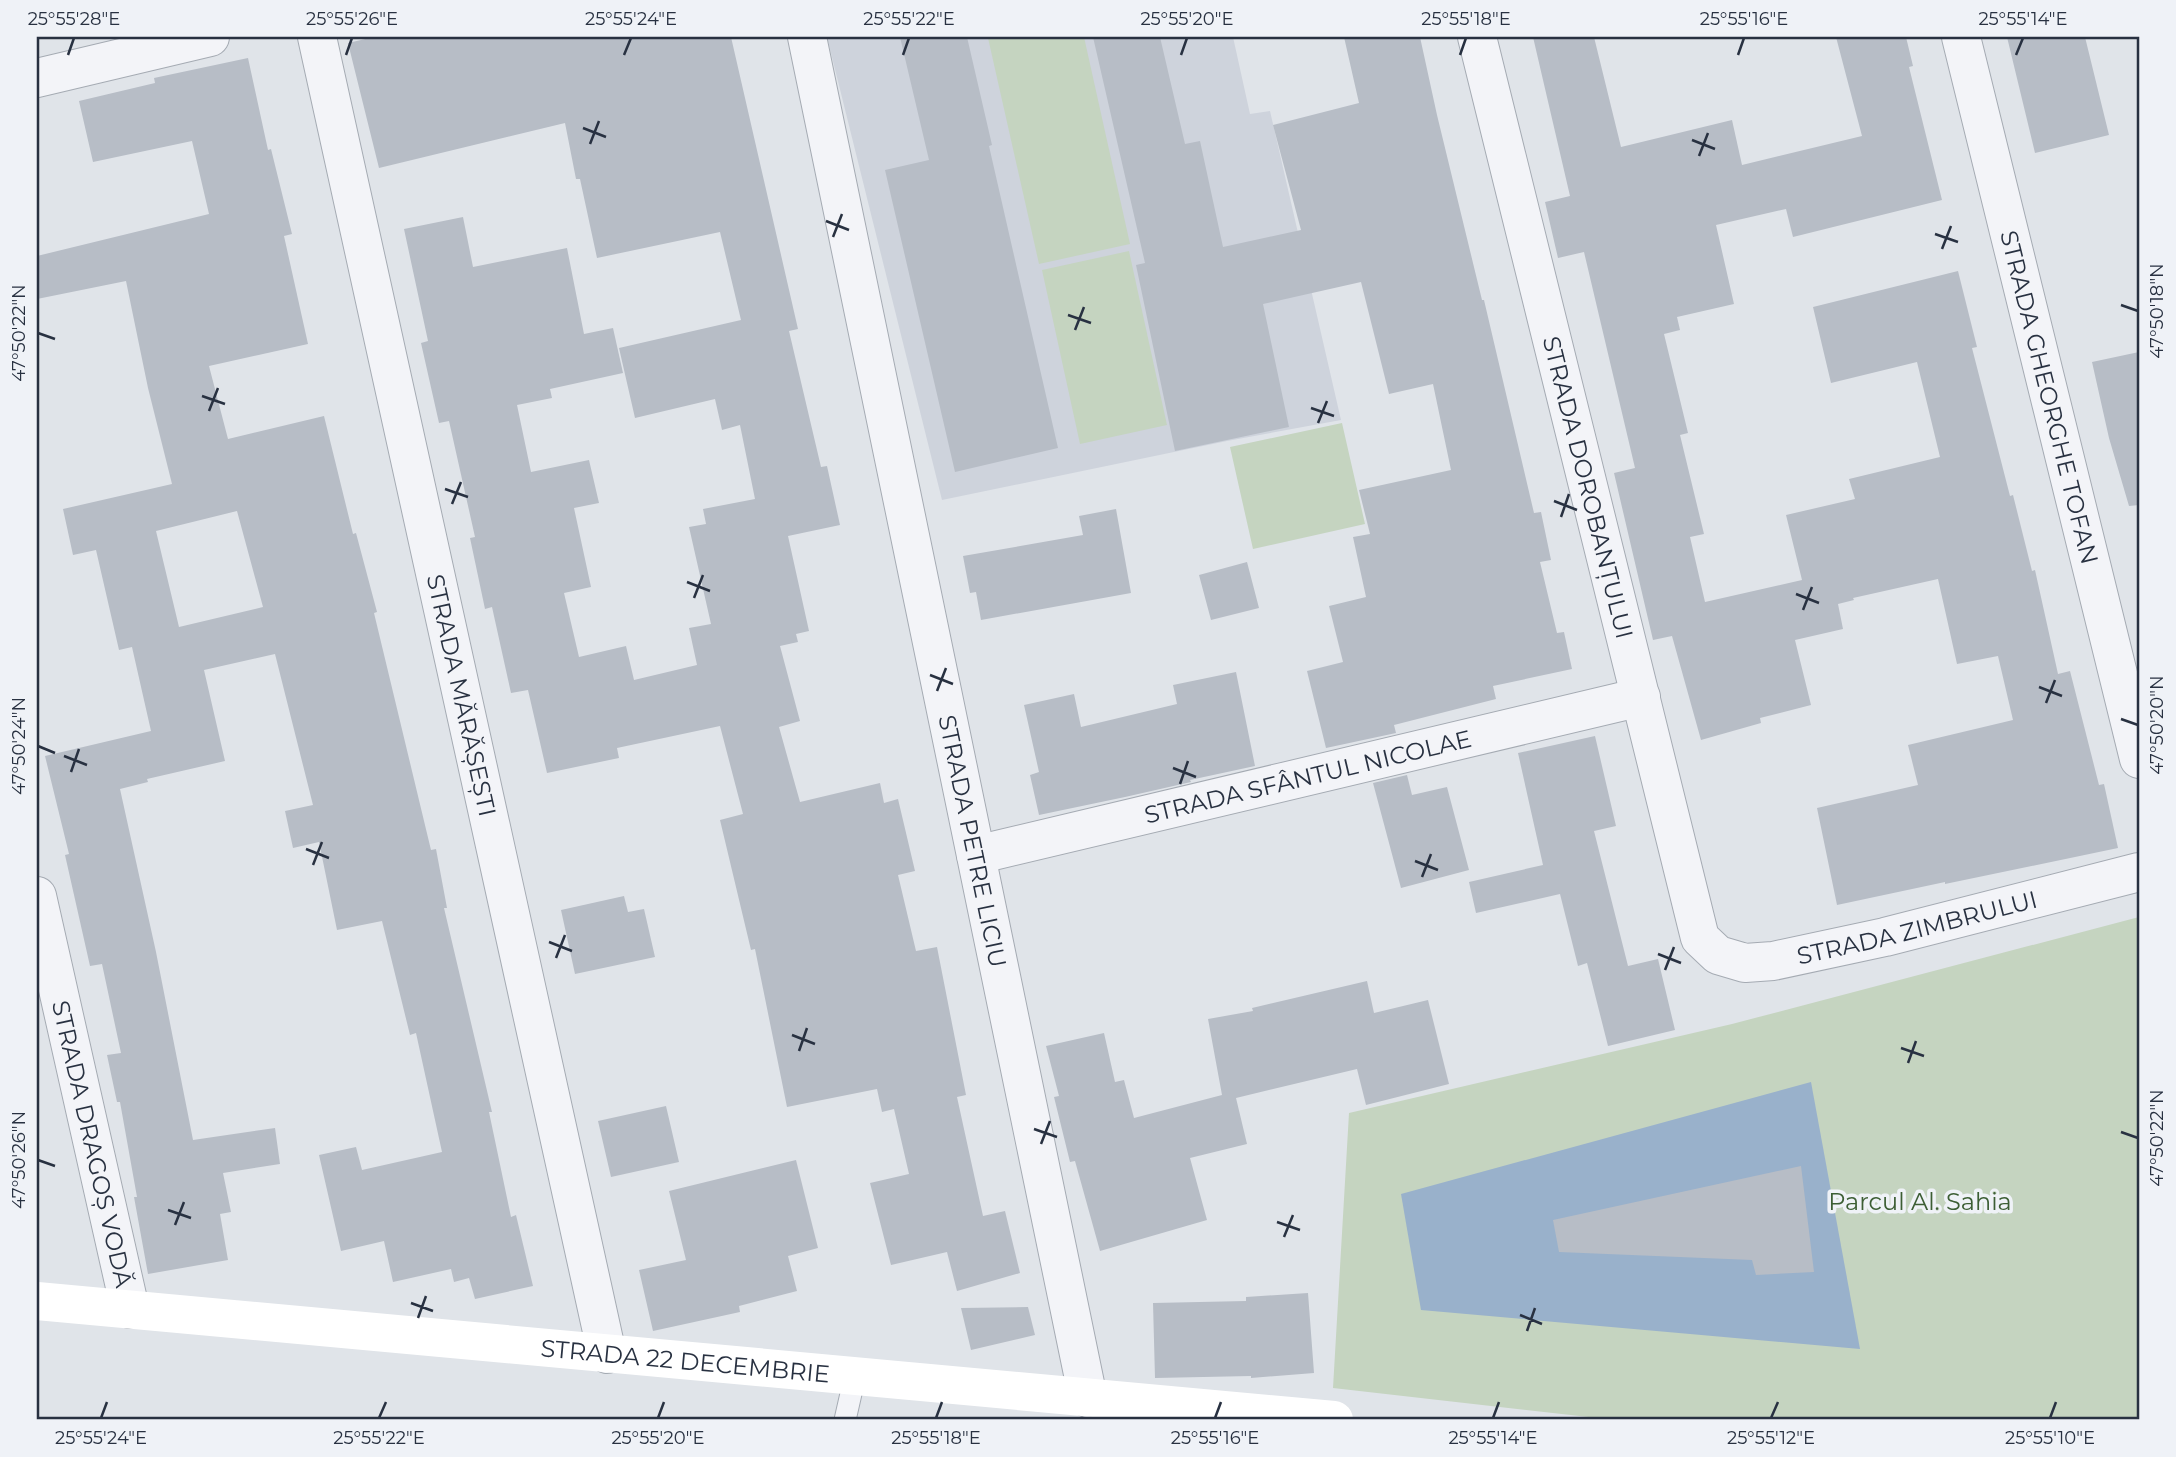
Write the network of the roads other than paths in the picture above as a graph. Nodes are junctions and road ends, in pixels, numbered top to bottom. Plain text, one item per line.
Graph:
1 (210, 37) edge
2 (317, 37) edge
3 (807, 37) edge
4 (1477, 37) edge
5 (1961, 37) edge
6 (37, 78) edge
7 (1641, 696) junction
8 (2139, 759) edge
9 (976, 855) junction
10 (2139, 872) edge
11 (37, 896) edge
12 (1700, 938) joint
13 (37, 1301) edge
14 (130, 1309) junction
15 (607, 1354) junction
16 (855, 1376) junction
17 (1088, 1398) junction
18 (845, 1420) edge
19 (1334, 1420) edge

1 - 6 street
2 - 15 street, STRADA MĂRĂȘEȘTI
3 - 9 street, STRADA PETRE LICIU
4 - 7 street, STRADA DOROBANȚULUI
5 - 8 street, STRADA GHEORGHE TOFAN
7 - 9 street, STRADA SFÂNTUL NICOLAE
7 - 12 street, STRADA DOROBANȚULUI
9 - 17 street, STRADA PETRE LICIU
10 - 12 street, STRADA ZIMBRULUI
11 - 14 street, STRADA DRAGOȘ VODĂ
13 - 14 street, STRADA 22 DECEMBRIE
14 - 15 street, STRADA 22 DECEMBRIE
15 - 16 street, STRADA 22 DECEMBRIE
16 - 17 street, STRADA 22 DECEMBRIE
16 - 18 lane
17 - 19 street, STRADA 22 DECEMBRIE

